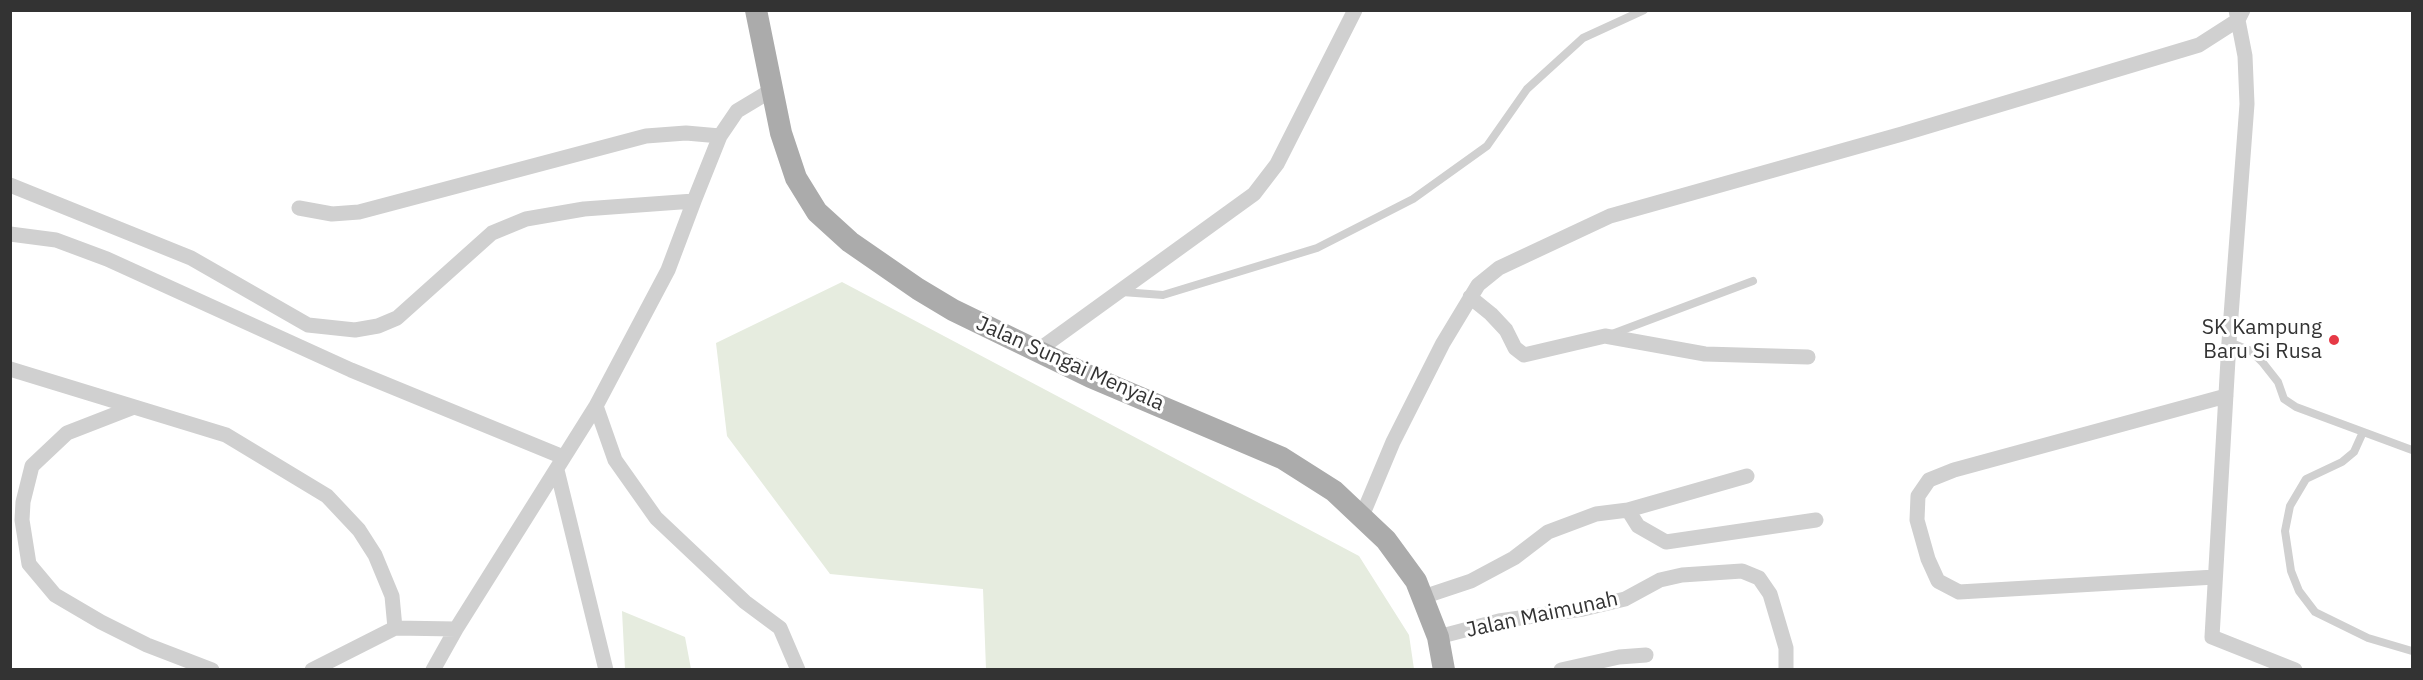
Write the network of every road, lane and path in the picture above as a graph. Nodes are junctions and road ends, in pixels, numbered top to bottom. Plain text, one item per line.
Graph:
1 (756, 10) edge
2 (1355, 10) edge
3 (1644, 10) edge
4 (2239, 14) edge
5 (772, 90) junction
6 (720, 136) junction
7 (10, 185) edge
8 (694, 201) junction
9 (299, 208) dead end
10 (10, 234) edge
11 (1753, 281) dead end
12 (1120, 292) junction
13 (1470, 297) junction
14 (1605, 336) junction
15 (2229, 342) junction
16 (1038, 351) junction
17 (1808, 357) dead end
18 (10, 369) edge
19 (2226, 396) junction
20 (596, 406) junction
21 (134, 408) junction
22 (2363, 432) junction
23 (2412, 450) edge
24 (560, 464) junction
25 (1747, 476) dead end
26 (1628, 510) junction
27 (1362, 516) junction
28 (1816, 520) dead end
29 (2215, 577) junction
30 (1424, 597) junction
31 (395, 628) junction
32 (456, 629) junction
33 (1438, 637) junction
34 (2412, 651) edge
35 (1646, 655) dead end
36 (212, 669) edge
37 (312, 669) edge
38 (433, 669) edge
39 (606, 669) edge
40 (798, 669) edge
41 (1444, 669) edge
42 (1561, 669) edge
43 (1786, 669) edge
44 (2295, 669) edge

1 - 5 main road, Jalan Sungai Menyala
2 - 12 street
3 - 12 lane
4 - 13 street
4 - 15 street
5 - 6 street
5 - 16 main road, Jalan Sungai Menyala
6 - 8 street
6 - 9 street
7 - 8 street
8 - 20 street
10 - 24 street
11 - 14 lane
12 - 16 street
13 - 14 street
13 - 27 street
14 - 17 street
15 - 19 street
15 - 22 lane
16 - 27 main road, Jalan Sungai Menyala
18 - 21 street
19 - 29 street
19 - 29 street
20 - 24 street
20 - 40 street
21 - 31 street
21 - 36 street
22 - 23 lane
22 - 34 lane
24 - 32 street
24 - 39 street
25 - 26 street
26 - 28 street
26 - 30 street
27 - 30 main road, Jalan Sungai Menyala
29 - 44 street
30 - 33 main road, Jalan Sungai Menyala
31 - 32 street
31 - 37 street
32 - 38 street
33 - 41 main road, Jalan Sungai Menyala
33 - 43 street, Jalan Maimunah
35 - 42 street

